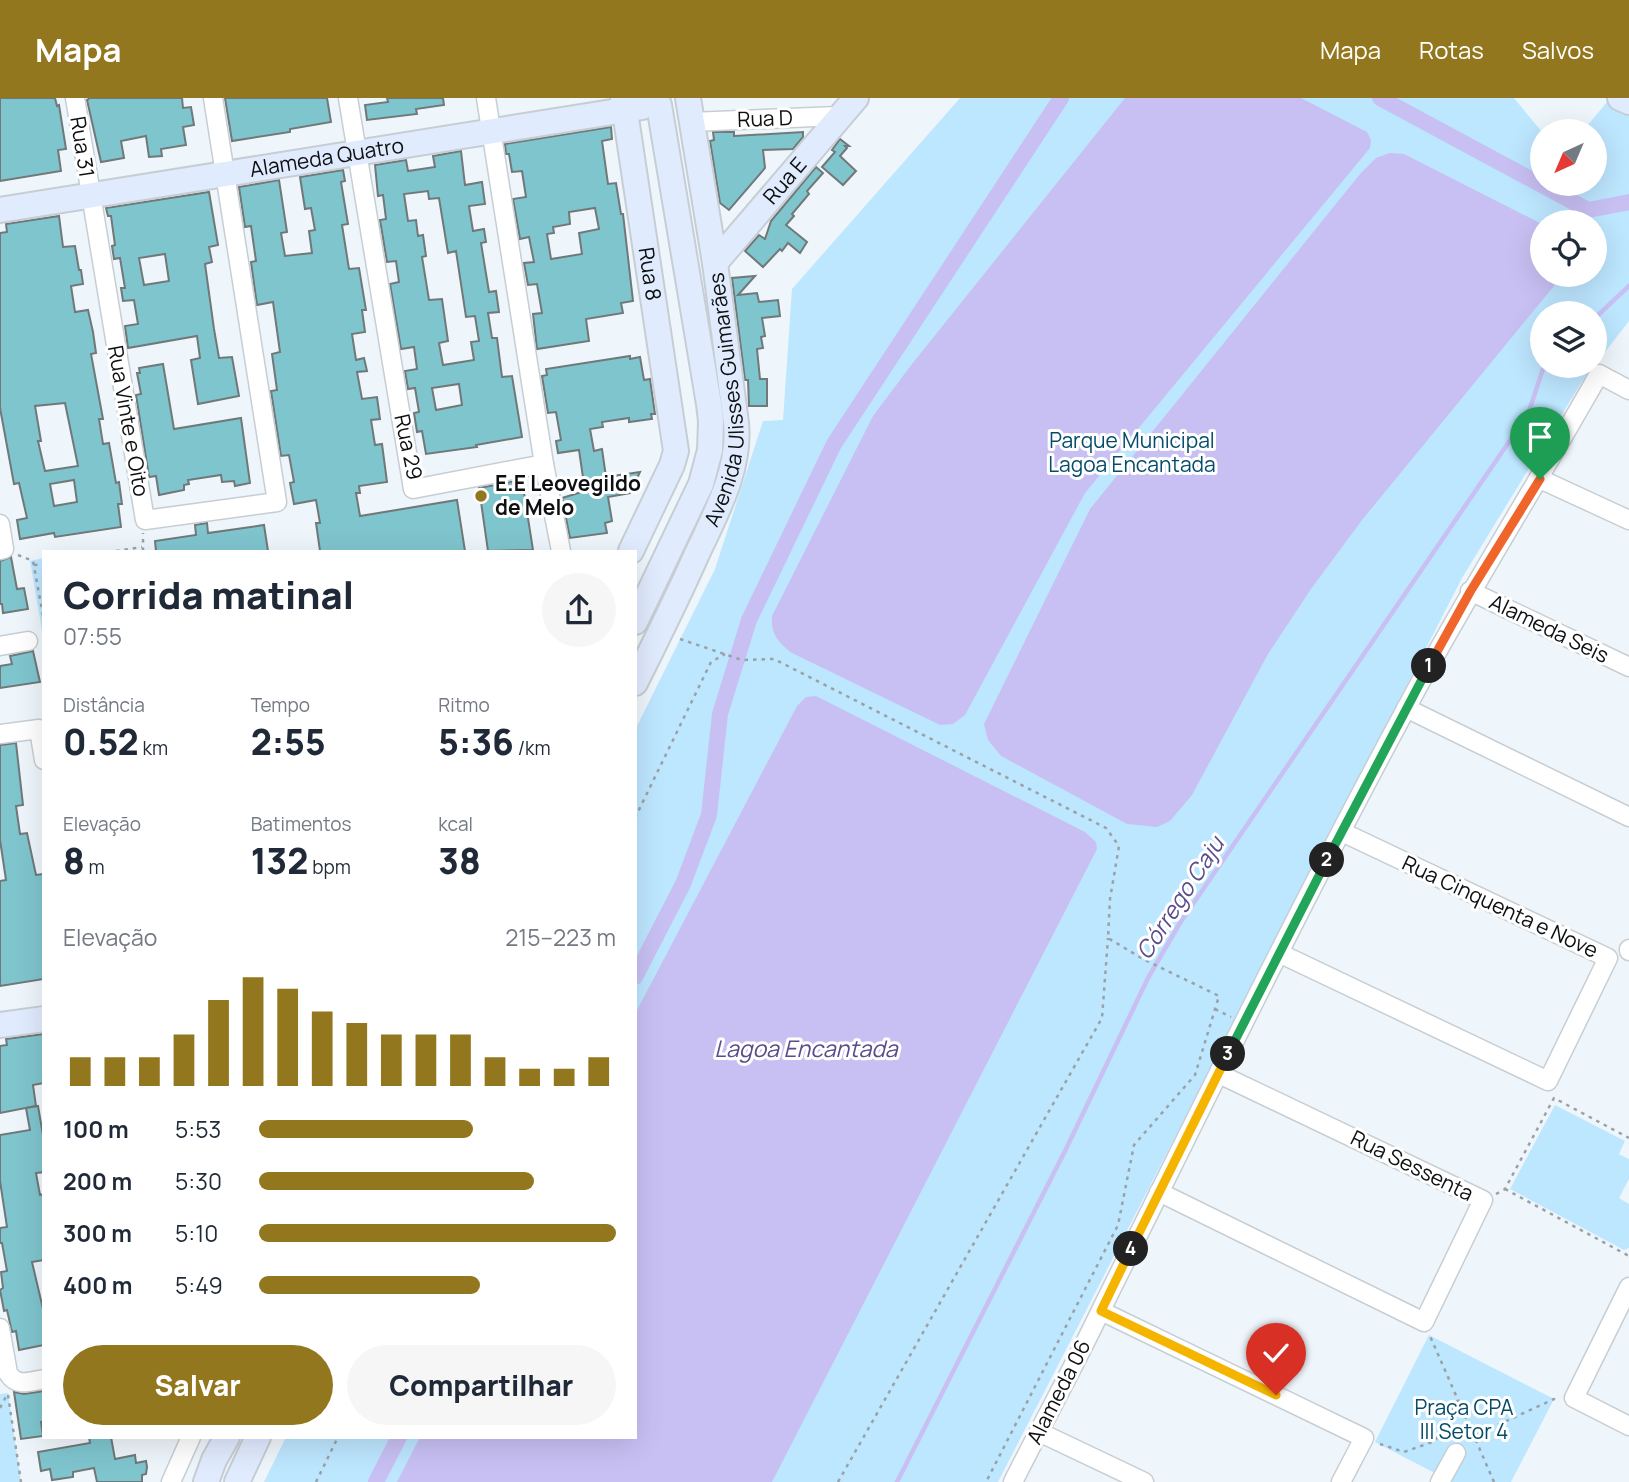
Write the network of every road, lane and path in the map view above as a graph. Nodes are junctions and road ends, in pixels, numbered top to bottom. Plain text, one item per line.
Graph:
1 (75, 98) edge
2 (213, 98) edge
3 (348, 98) edge
4 (486, 98) edge
5 (1619, 98) edge
6 (656, 100) edge
7 (1629, 102) edge
8 (624, 104) edge
9 (848, 107) edge
10 (689, 110) edge
11 (491, 131) junction
12 (356, 153) junction
13 (224, 174) junction
14 (90, 195) junction
15 (0, 210) edge
16 (715, 264) junction
17 (1629, 390) edge
18 (544, 464) junction
19 (1540, 479) junction
20 (1629, 520) edge
21 (0, 524) edge
22 (142, 547) dead end
23 (2, 549) edge
24 (122, 550) edge
25 (561, 550) edge
26 (631, 550) edge
27 (42, 564) edge
28 (34, 565) junction
29 (1470, 592) junction
30 (42, 610) edge
31 (638, 610) edge
32 (664, 625) junction
33 (28, 641) dead end
34 (0, 646) edge
35 (725, 654) junction
36 (1629, 667) edge
37 (637, 679) edge
38 (1406, 708) junction
39 (0, 734) edge
40 (42, 748) edge
41 (637, 814) edge
42 (1629, 817) edge
43 (1342, 832) junction
44 (1108, 938) junction
45 (1279, 953) junction
46 (42, 1019) edge
47 (0, 1025) edge
48 (1219, 1074) junction
49 (1629, 1138) edge
50 (1159, 1192) junction
51 (1629, 1256) edge
52 (1629, 1287) edge
53 (1101, 1311) junction
54 (0, 1328) edge
55 (1429, 1335) dead end
56 (42, 1379) edge
57 (1554, 1399) dead end
58 (1458, 1400) junction
59 (0, 1408) edge
60 (1629, 1426) edge
61 (1038, 1432) junction
62 (1474, 1436) junction
63 (1364, 1438) junction
64 (190, 1439) edge
65 (226, 1439) edge
66 (257, 1439) edge
67 (337, 1439) edge
68 (1456, 1453) dead end
69 (22, 1482) edge
70 (171, 1482) edge
71 (206, 1482) edge
72 (237, 1482) edge
73 (316, 1482) edge
74 (838, 1482) edge
75 (986, 1482) edge
76 (1013, 1482) edge
77 (1144, 1482) edge
78 (1341, 1482) edge
79 (1440, 1482) edge
80 (1494, 1482) edge

1 - 14 street, Rua 31
2 - 13 street
3 - 12 street
4 - 11 street
5 - 7 main road
6 - 8 main road, Alameda Quatro
6 - 31 main road, Avenida Ulisses Guimarães
8 - 11 main road, Alameda Quatro
8 - 26 main road, Rua 8
9 - 10 street, Rua D
9 - 16 main road, Rua E
10 - 16 main road, Avenida Ulisses Guimarães
11 - 12 main road, Alameda Quatro
11 - 18 street
12 - 13 main road, Alameda Quatro
12 - 18 street, Rua 29
13 - 14 main road, Alameda Quatro
13 - 14 street, Rua Vinte e Oito
14 - 15 main road, Alameda Quatro
16 - 32 main road, Avenida Ulisses Guimarães
17 - 19 street, Alameda 06
18 - 25 street
19 - 20 street
19 - 29 street, Alameda 06
21 - 23 street
22 - 24 path
23 - 28 path
27 - 28 path
28 - 30 path
29 - 36 street, Alameda Seis
29 - 38 street, Alameda 06
31 - 32 main road
32 - 35 path
32 - 37 main road, Avenida Ulisses Guimarães
33 - 34 street
35 - 41 path
35 - 44 path
38 - 42 street
38 - 43 street, Alameda 06
39 - 40 street
43 - 45 street, Alameda 06
43 - 45 street, Rua Cinquenta e Nove
44 - 74 path
44 - 75 path
45 - 48 street, Alameda 06
46 - 47 main road
48 - 50 street, Alameda 06
48 - 50 street, Rua Sessenta
49 - 51 path
50 - 53 street, Alameda 06
52 - 60 street
53 - 61 street, Alameda 06
53 - 63 street
54 - 56 street
55 - 58 path
57 - 62 path
58 - 62 path
58 - 63 path
59 - 69 path
61 - 76 street, Alameda 06
61 - 77 street
62 - 80 path
63 - 78 street
64 - 70 street
65 - 71 main road
66 - 72 main road
67 - 73 path
68 - 79 street

